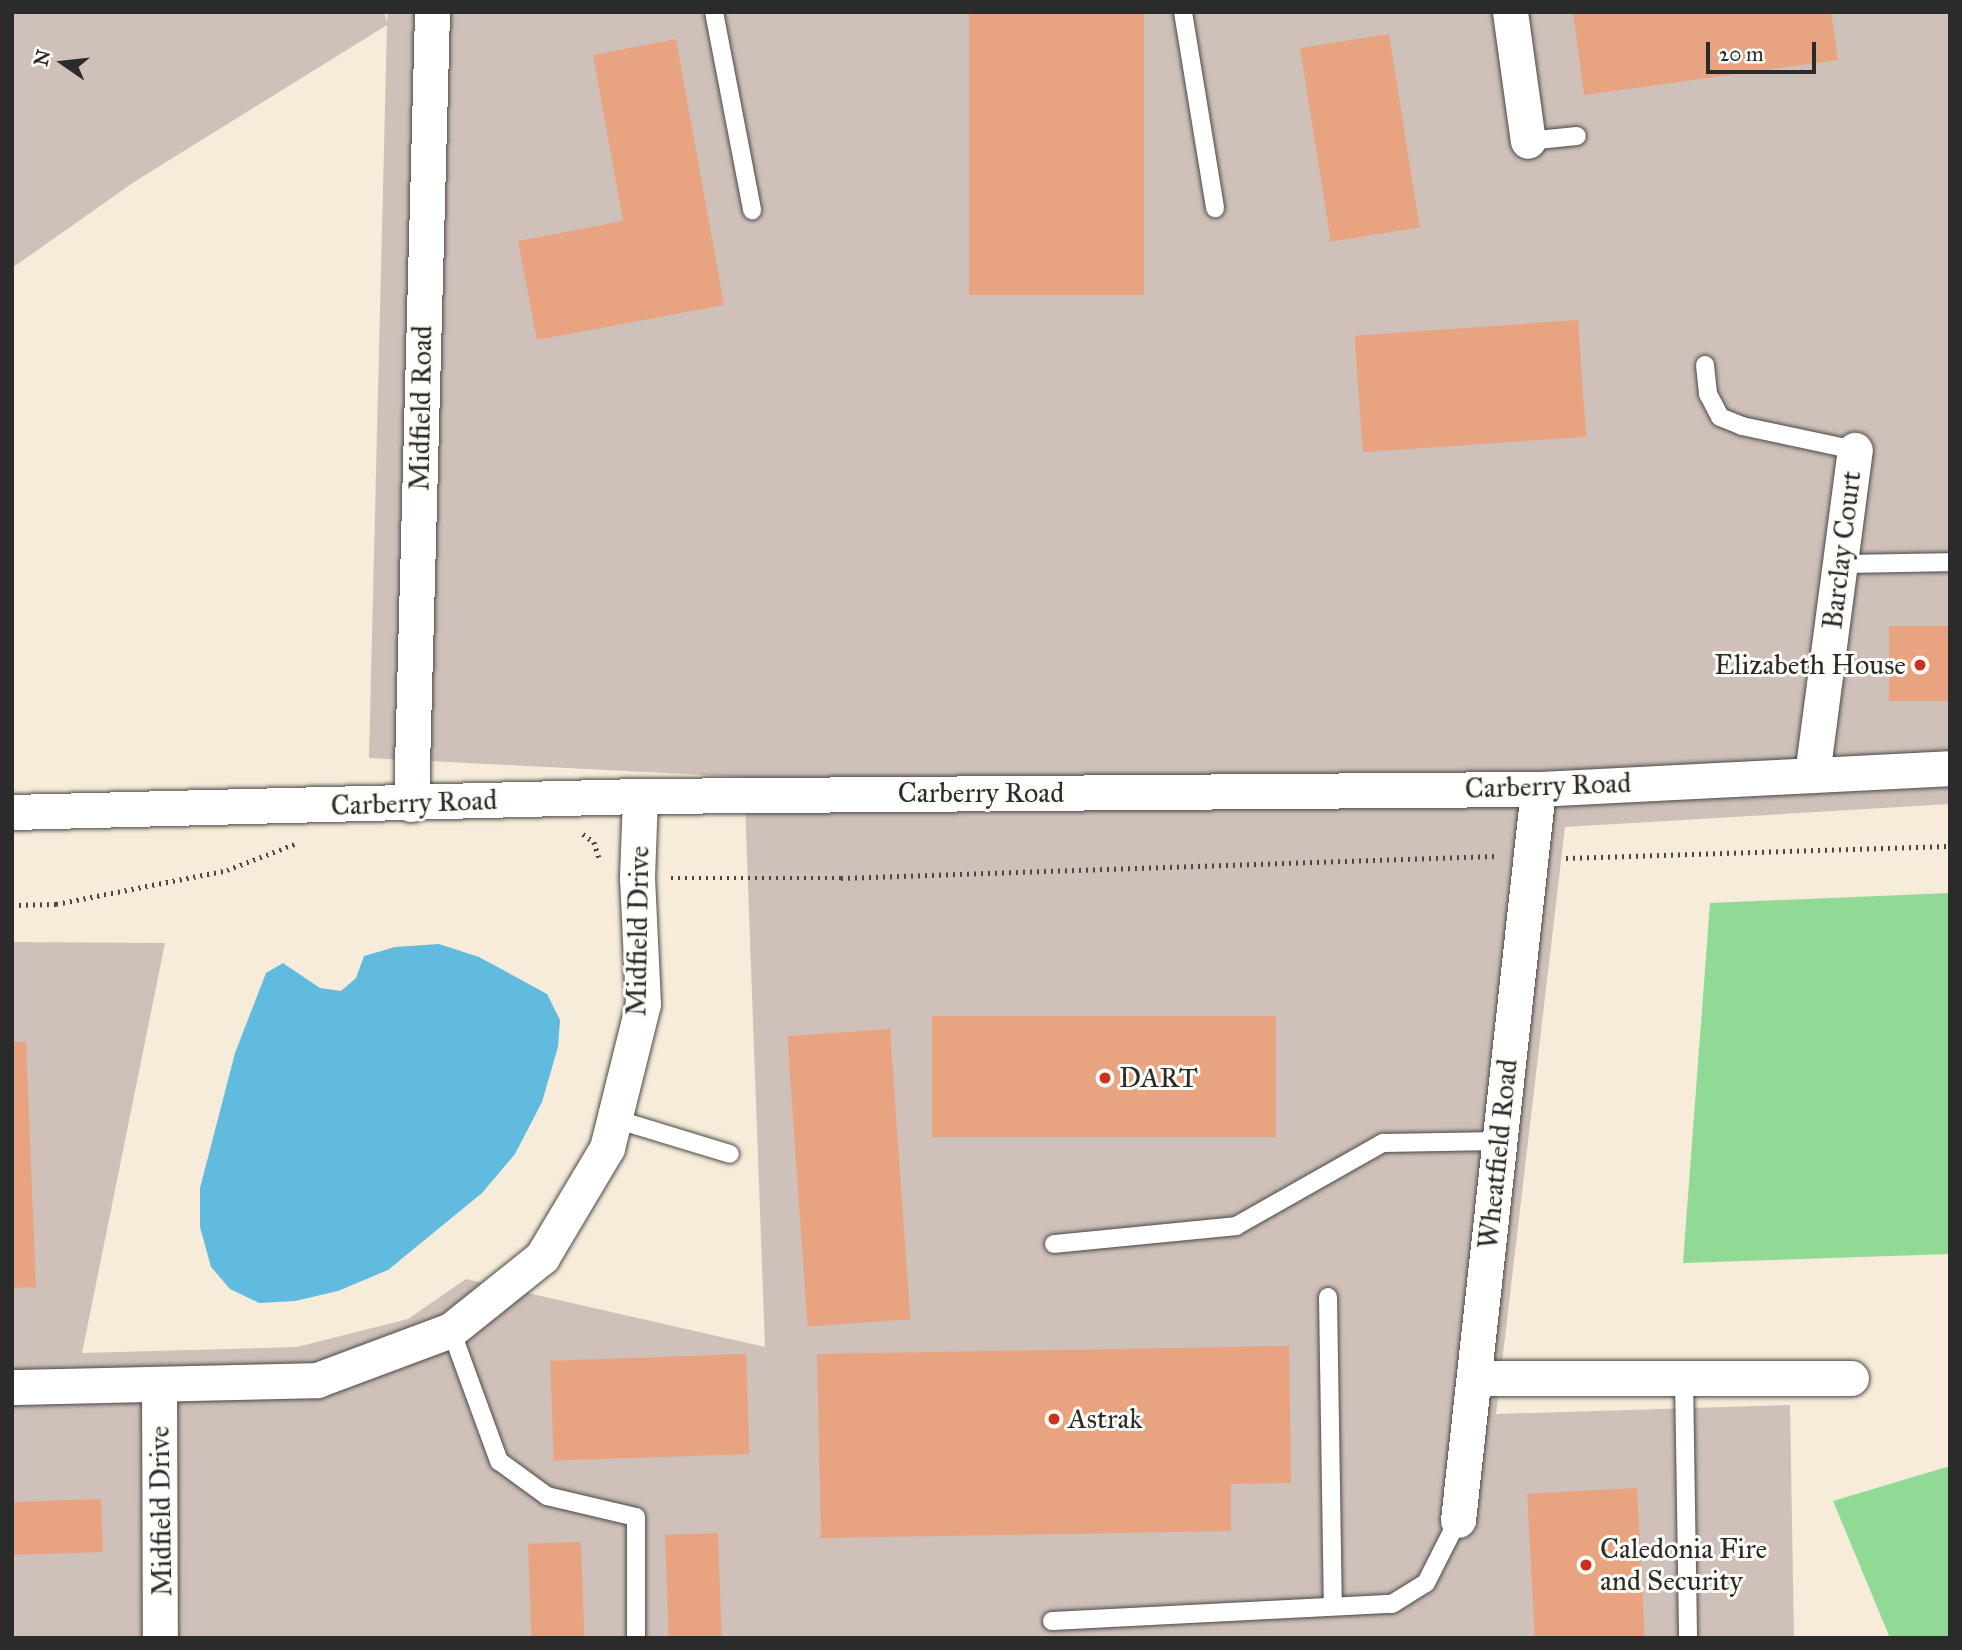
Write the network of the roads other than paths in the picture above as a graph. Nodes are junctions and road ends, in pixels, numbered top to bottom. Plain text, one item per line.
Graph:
1 (432, 12) edge
2 (714, 12) edge
3 (1183, 12) edge
4 (1510, 12) edge
5 (1577, 136) dead end
6 (1528, 141) joint
7 (1215, 208) dead end
8 (752, 210) dead end
9 (1705, 365) dead end
10 (1855, 450) joint
11 (1950, 562) edge
12 (1840, 564) junction
13 (1950, 768) edge
14 (1812, 775) junction
15 (1538, 789) junction
16 (640, 796) junction
17 (411, 804) junction
18 (12, 812) edge
19 (614, 1119) junction
20 (1500, 1141) junction
21 (730, 1154) dead end
22 (1054, 1244) dead end
23 (1328, 1297) dead end
24 (451, 1330) junction
25 (1474, 1378) junction
26 (1684, 1378) junction
27 (1851, 1378) dead end
28 (159, 1384) junction
29 (12, 1387) edge
30 (1458, 1520) joint
31 (1333, 1605) junction
32 (1052, 1621) dead end
33 (168, 1636) edge
34 (636, 1638) edge
35 (1688, 1638) edge

1 - 17 street, Midfield Road
2 - 8 lane
3 - 7 lane
4 - 6 street
5 - 6 lane
9 - 10 lane
10 - 12 street, Barclay Court
11 - 12 lane
12 - 14 street, Barclay Court
13 - 14 street, Carberry Road
14 - 15 street, Carberry Road
15 - 16 street, Carberry Road
15 - 20 street, Wheatfield Road
16 - 17 street, Carberry Road
16 - 19 street, Midfield Drive
17 - 18 street, Carberry Road
19 - 21 lane
19 - 24 street, Midfield Drive
20 - 22 lane
20 - 25 street, Wheatfield Road
23 - 31 lane
24 - 28 street, Midfield Drive
24 - 34 lane
25 - 26 street
25 - 30 street, Wheatfield Road
26 - 27 street
26 - 35 lane
28 - 29 street, Midfield Drive
28 - 33 street, Midfield Drive
30 - 31 lane
31 - 32 lane

